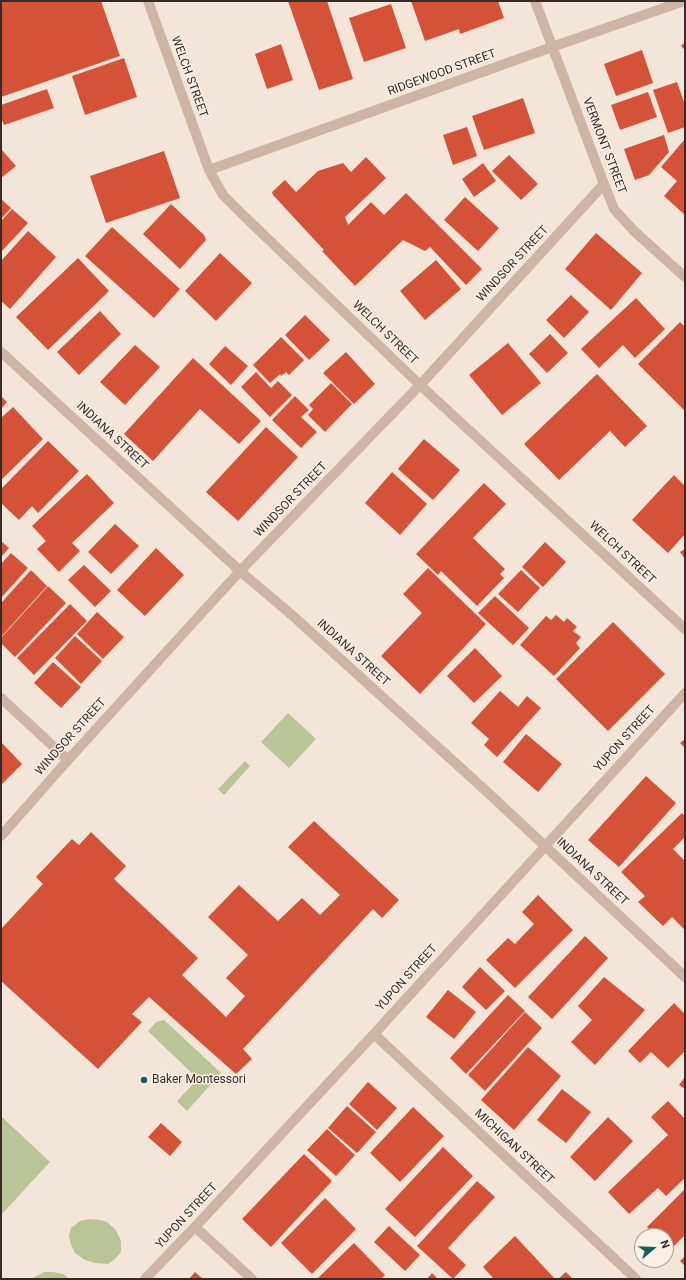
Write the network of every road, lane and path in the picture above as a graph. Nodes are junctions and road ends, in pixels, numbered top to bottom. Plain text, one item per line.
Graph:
1 (148, 1) edge
2 (535, 1) edge
3 (684, 1) edge
4 (552, 47) junction
5 (209, 170) junction
6 (604, 184) junction
7 (685, 277) edge
8 (1, 352) edge
9 (420, 385) junction
10 (240, 571) junction
11 (685, 628) edge
12 (685, 693) edge
13 (1, 698) edge
14 (68, 760) junction
15 (1, 836) edge
16 (545, 846) junction
17 (685, 977) edge
18 (374, 1034) junction
19 (195, 1227) junction
20 (145, 1279) edge
21 (252, 1279) edge
22 (636, 1279) edge

1 - 5 street, WELCH STREET
2 - 4 street, VERMONT STREET
3 - 4 street, RIDGEWOOD STREET
4 - 5 street, RIDGEWOOD STREET
4 - 6 street, VERMONT STREET
5 - 9 street, WELCH STREET
6 - 7 street, VERMONT STREET
6 - 9 street, WINDSOR STREET
8 - 10 street, INDIANA STREET
9 - 10 street, WINDSOR STREET
9 - 11 street, WELCH STREET
10 - 14 street, WINDSOR STREET
10 - 16 street, INDIANA STREET
12 - 16 street, YUPON STREET
13 - 14 street
14 - 15 street, WINDSOR STREET
16 - 17 street, INDIANA STREET
16 - 18 street, YUPON STREET
18 - 19 street, YUPON STREET
18 - 22 street, MICHIGAN STREET
19 - 20 street, YUPON STREET
19 - 21 street

